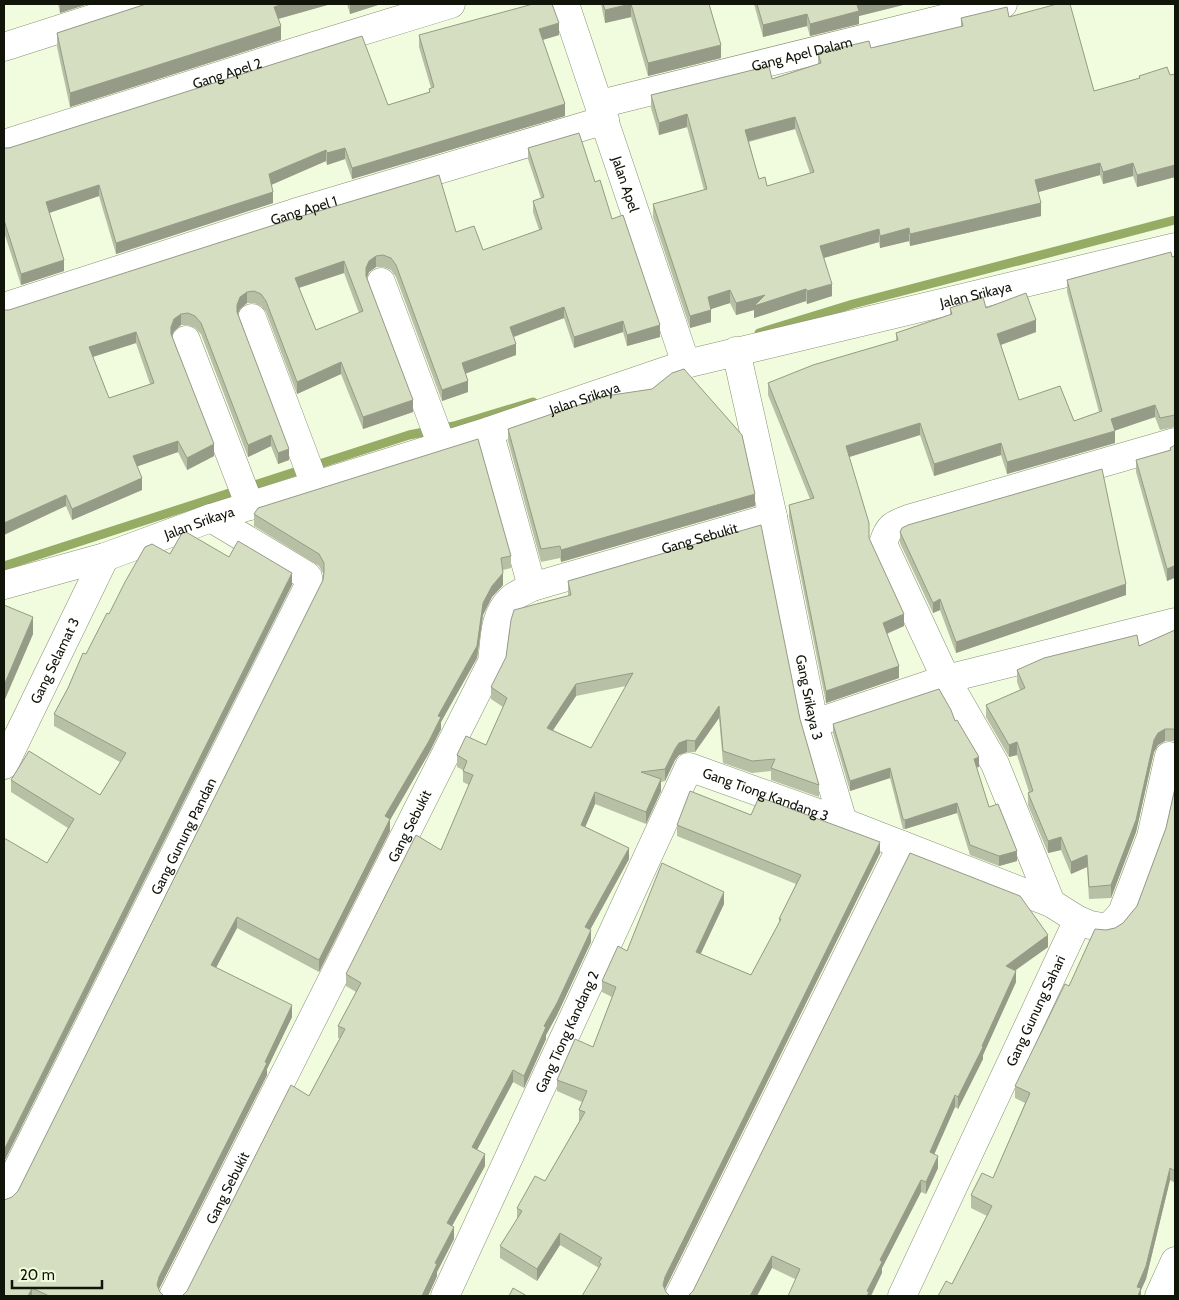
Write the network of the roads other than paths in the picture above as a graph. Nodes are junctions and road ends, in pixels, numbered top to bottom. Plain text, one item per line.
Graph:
1 (138, 4) edge
2 (451, 4) edge
3 (565, 4) edge
4 (1003, 4) edge
5 (4, 47) edge
6 (603, 112) junction
7 (4, 144) edge
8 (1175, 247) edge
9 (382, 282) dead end
10 (4, 306) edge
11 (252, 318) dead end
12 (186, 340) dead end
13 (736, 351) junction
14 (686, 364) junction
15 (489, 431) junction
16 (1175, 442) edge
17 (442, 446) junction
18 (316, 486) junction
19 (250, 506) junction
20 (773, 517) junction
21 (211, 518) junction
22 (105, 556) junction
23 (4, 585) edge
24 (532, 588) junction
25 (1175, 622) edge
26 (946, 678) junction
27 (815, 723) junction
28 (1169, 756) dead end
29 (4, 765) edge
30 (689, 767) joint
31 (842, 822) junction
32 (902, 845) junction
33 (1051, 903) junction
34 (1078, 920) junction
35 (4, 1196) edge
36 (1175, 1261) edge
37 (173, 1296) edge
38 (445, 1296) edge
39 (679, 1296) edge
40 (902, 1296) edge
41 (1159, 1296) edge

1 - 5 street
2 - 7 street, Gang Apel 2
3 - 6 street, Jalan Apel
4 - 6 street, Gang Apel Dalam
6 - 10 street, Gang Apel 1
6 - 14 street, Jalan Apel
8 - 13 street, Jalan Srikaya
9 - 17 street
11 - 18 street
12 - 19 street
13 - 14 street, Jalan Srikaya
13 - 20 street, Gang Srikaya 3
14 - 15 street, Jalan Srikaya
15 - 17 street, Jalan Srikaya
15 - 24 street
16 - 26 street
17 - 18 street, Jalan Srikaya
18 - 19 street, Jalan Srikaya
19 - 21 street, Jalan Srikaya
20 - 24 street, Gang Sebukit
20 - 27 street, Gang Srikaya 3
21 - 22 street, Jalan Srikaya
21 - 35 street, Gang Gunung Pandan
22 - 23 street, Jalan Srikaya
22 - 29 street, Gang Selamat 3
24 - 37 street, Gang Sebukit
25 - 26 street
26 - 27 street
26 - 33 street
27 - 31 street, Gang Srikaya 3
28 - 34 street
30 - 31 street, Gang Tiong Kandang 3
30 - 38 street, Gang Tiong Kandang 2
31 - 32 street
32 - 33 street
32 - 39 street
33 - 34 street
34 - 40 street, Gang Gunung Sahari
36 - 41 street

